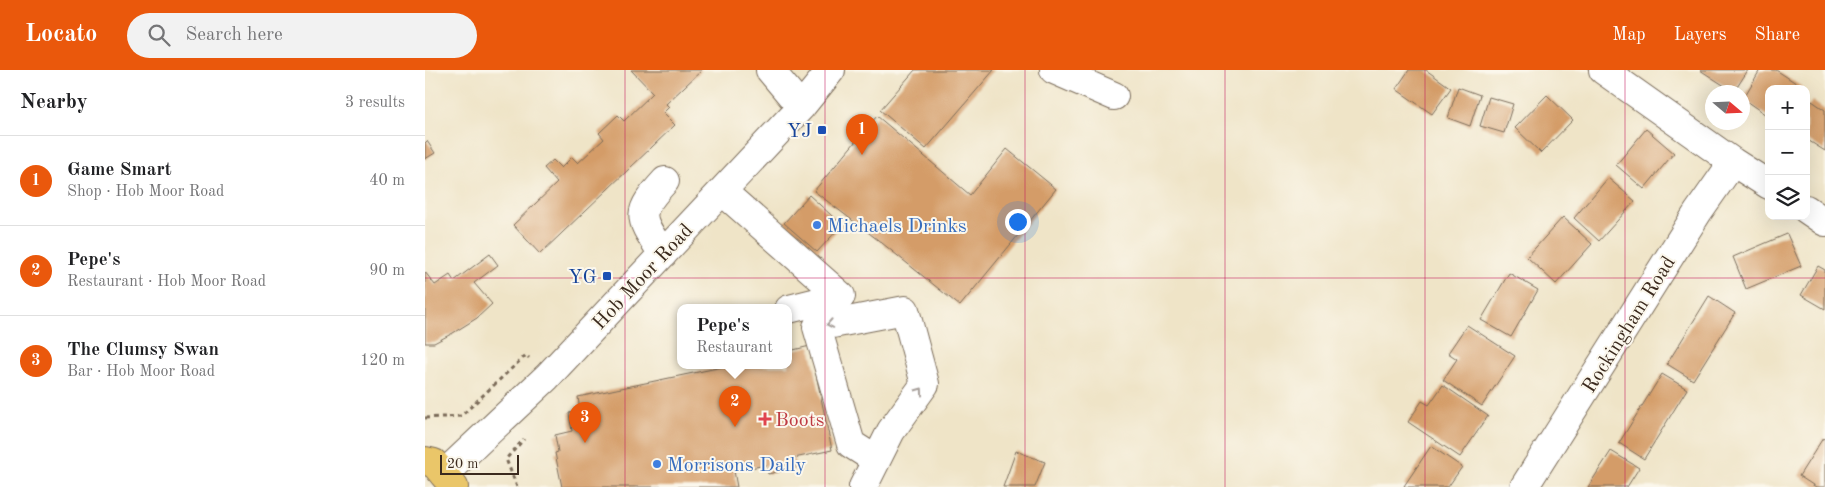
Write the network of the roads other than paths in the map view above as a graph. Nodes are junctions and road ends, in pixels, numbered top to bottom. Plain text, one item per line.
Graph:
1 (771, 70) edge
2 (831, 70) edge
3 (1054, 70) edge
4 (1603, 70) edge
5 (1113, 96) dead end
6 (801, 107) junction
7 (1733, 162) junction
8 (665, 181) dead end
9 (1765, 182) edge
10 (721, 191) junction
11 (1810, 212) edge
12 (1825, 222) edge
13 (663, 254) junction
14 (792, 308) edge
15 (876, 460) junction
16 (441, 474) edge
17 (863, 487) edge
18 (1525, 487) edge

1 - 6 street
2 - 6 street, Hob Moor Road
3 - 5 street
4 - 7 street
6 - 10 street, Hob Moor Road
7 - 9 street
7 - 18 street, Rockingham Road
8 - 13 street
10 - 13 street, Hob Moor Road
10 - 14 street
11 - 12 street
13 - 16 street, Hob Moor Road
15 -> 15 street
15 - 17 street

